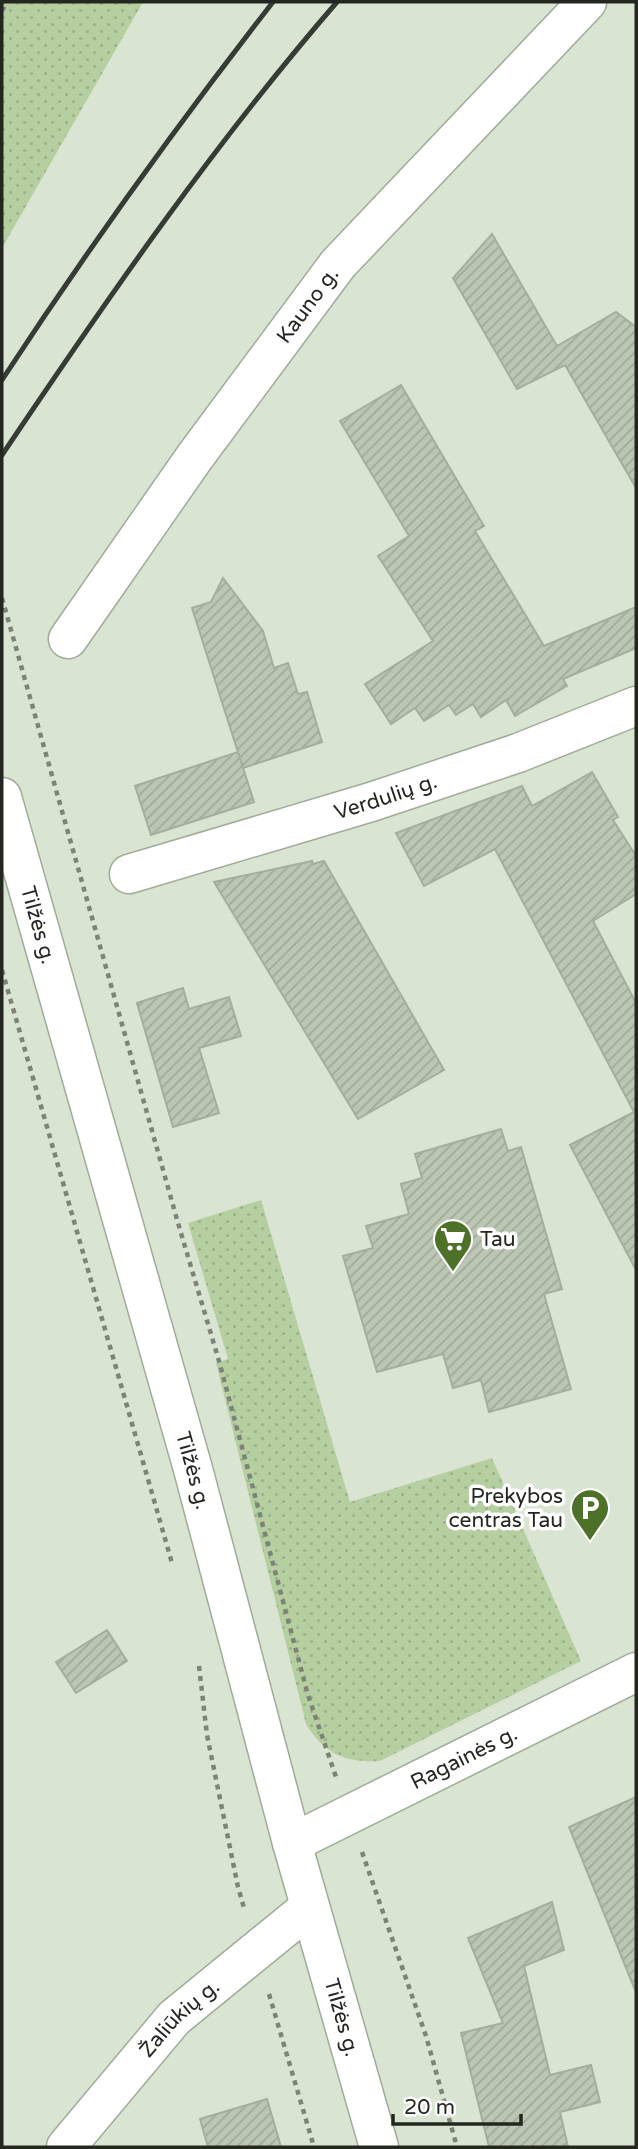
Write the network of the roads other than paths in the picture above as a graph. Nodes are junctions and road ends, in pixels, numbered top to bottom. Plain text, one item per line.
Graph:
1 (587, 2) edge
2 (68, 639) dead end
3 (636, 706) edge
4 (2, 797) edge
5 (129, 874) dead end
6 (636, 1672) edge
7 (292, 1843) junction
8 (310, 1907) junction
9 (66, 2147) edge
10 (379, 2147) edge

1 - 2 main road, Kauno g.
3 - 5 main road, Verdulių g.
4 - 7 main road, Tilžės g.
6 - 7 main road, Ragainės g.
7 - 8 main road, Tilžės g.
8 - 9 main road, Žaliūkių g.
8 - 10 main road, Tilžės g.

